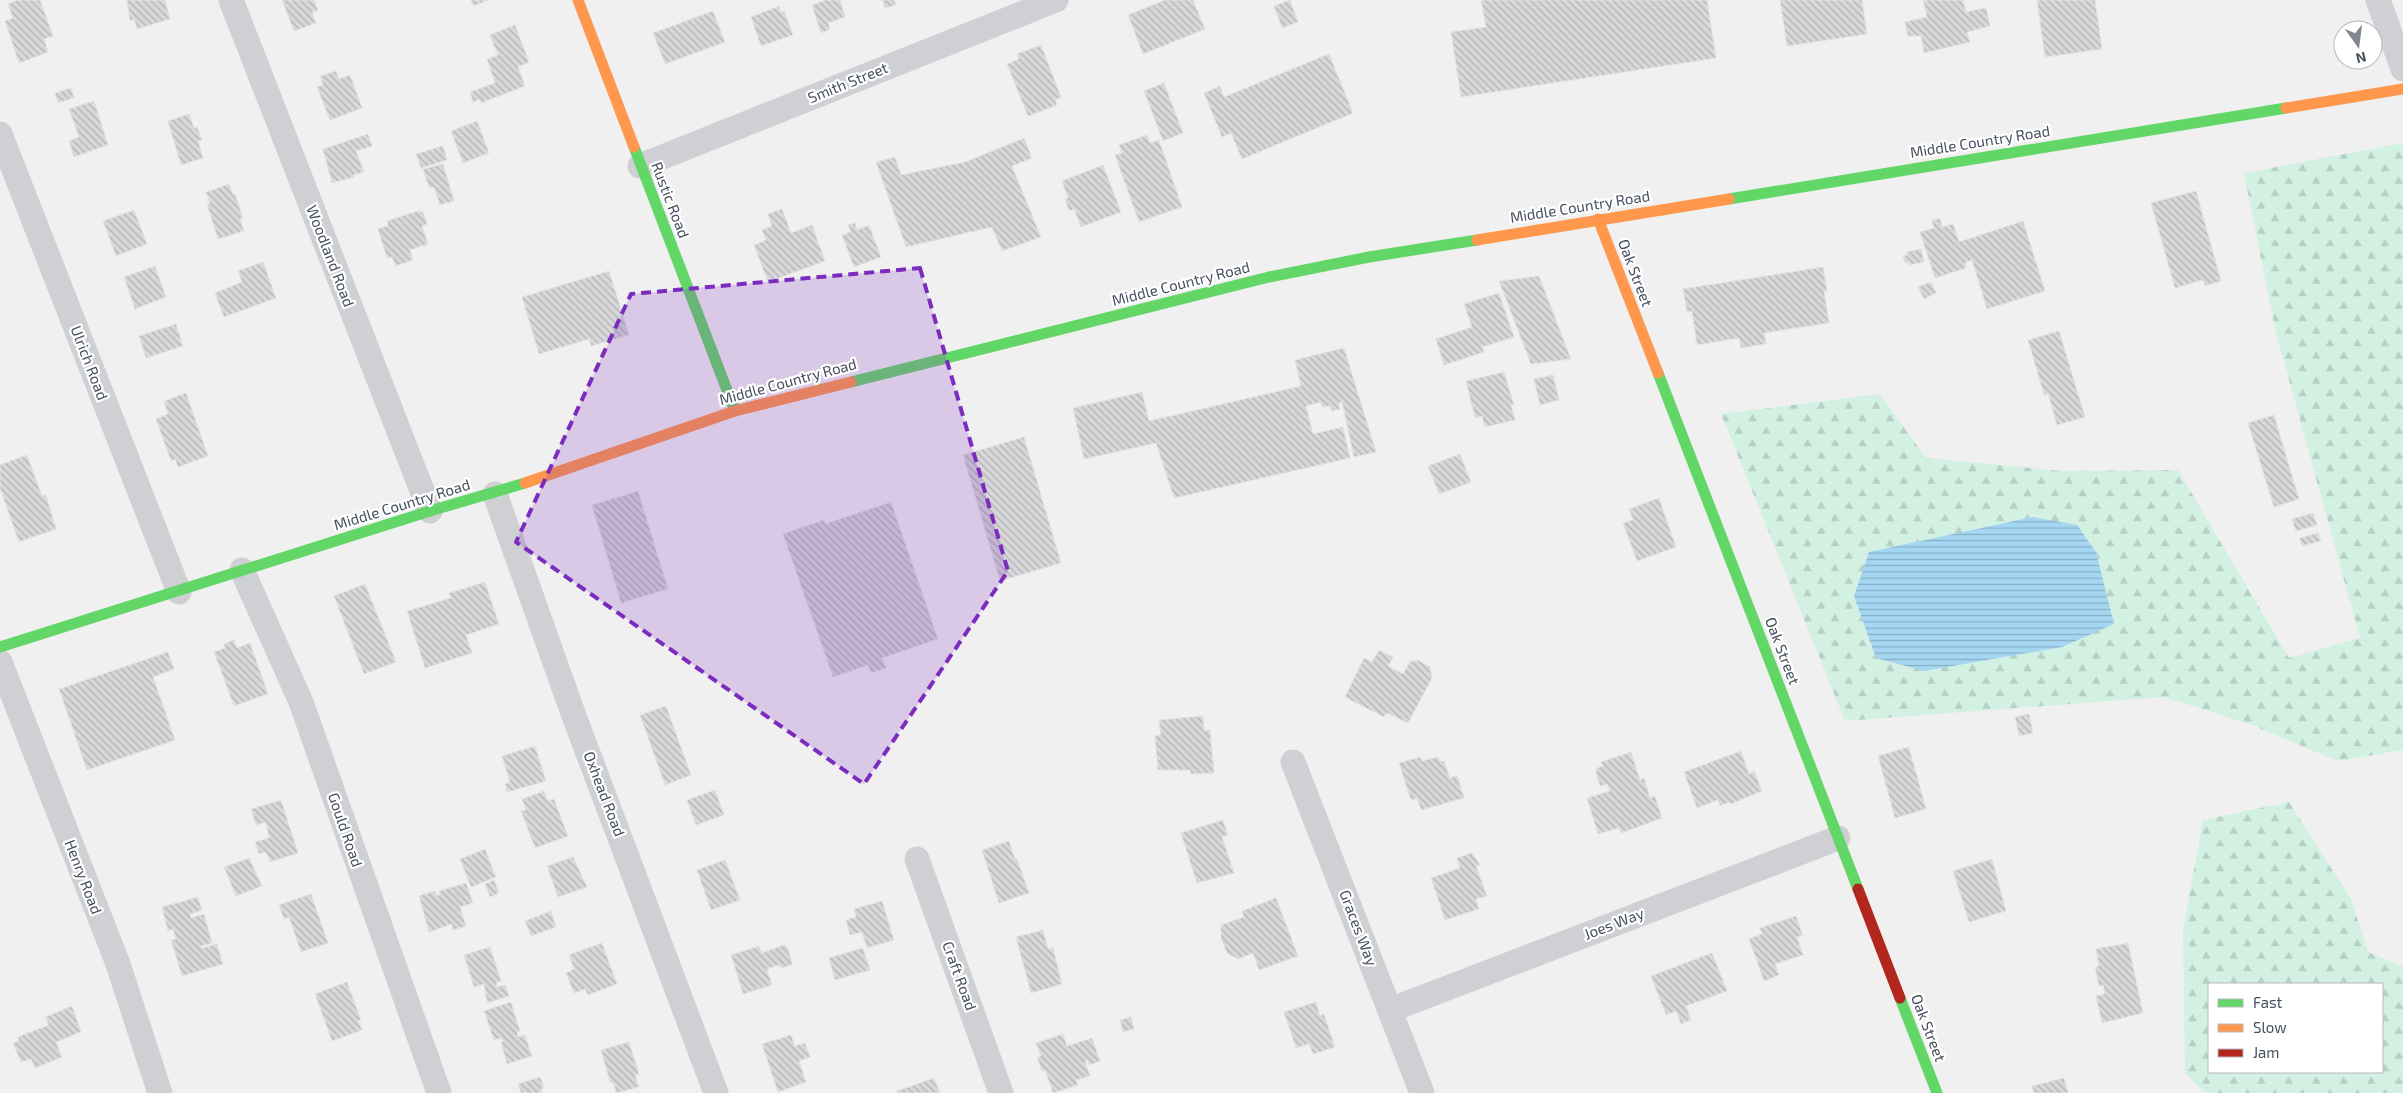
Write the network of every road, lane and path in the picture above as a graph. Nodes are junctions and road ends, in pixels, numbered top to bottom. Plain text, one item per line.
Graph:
1 (231, 0) edge
2 (578, 0) edge
3 (1056, 0) edge
4 (2378, 0) edge
5 (2403, 69) edge
6 (2403, 89) edge
7 (0, 134) edge
8 (640, 166) junction
9 (1598, 220) junction
10 (735, 411) junction
11 (495, 494) junction
12 (430, 511) junction
13 (242, 570) junction
14 (179, 592) junction
15 (0, 647) edge
16 (0, 662) edge
17 (1293, 762) dead end
18 (1838, 838) junction
19 (917, 859) dead end
20 (1390, 1010) junction
21 (160, 1093) edge
22 (439, 1093) edge
23 (716, 1093) edge
24 (1002, 1093) edge
25 (1422, 1093) edge
26 (1937, 1093) edge

1 - 12 street, Woodland Road
2 - 8 main road, Rustic Road
3 - 8 street, Smith Street
4 - 5 street
6 - 9 main road, Middle Country Road
7 - 14 street, Ulrich Road
8 - 10 main road, Rustic Road
9 - 10 main road, Middle Country Road
9 - 18 main road, Oak Street
10 - 11 main road, Middle Country Road
11 - 12 main road, Middle Country Road
11 - 23 street, Oxhead Road
12 - 13 main road, Middle Country Road
13 - 14 main road, Middle Country Road
13 - 22 street, Gould Road
14 - 15 main road, Middle Country Road
16 - 21 street, Henry Road
17 - 20 street, Graces Way
18 - 20 street, Joes Way
18 - 26 main road, Oak Street
19 - 24 street, Craft Road
20 - 25 street, Graces Way

